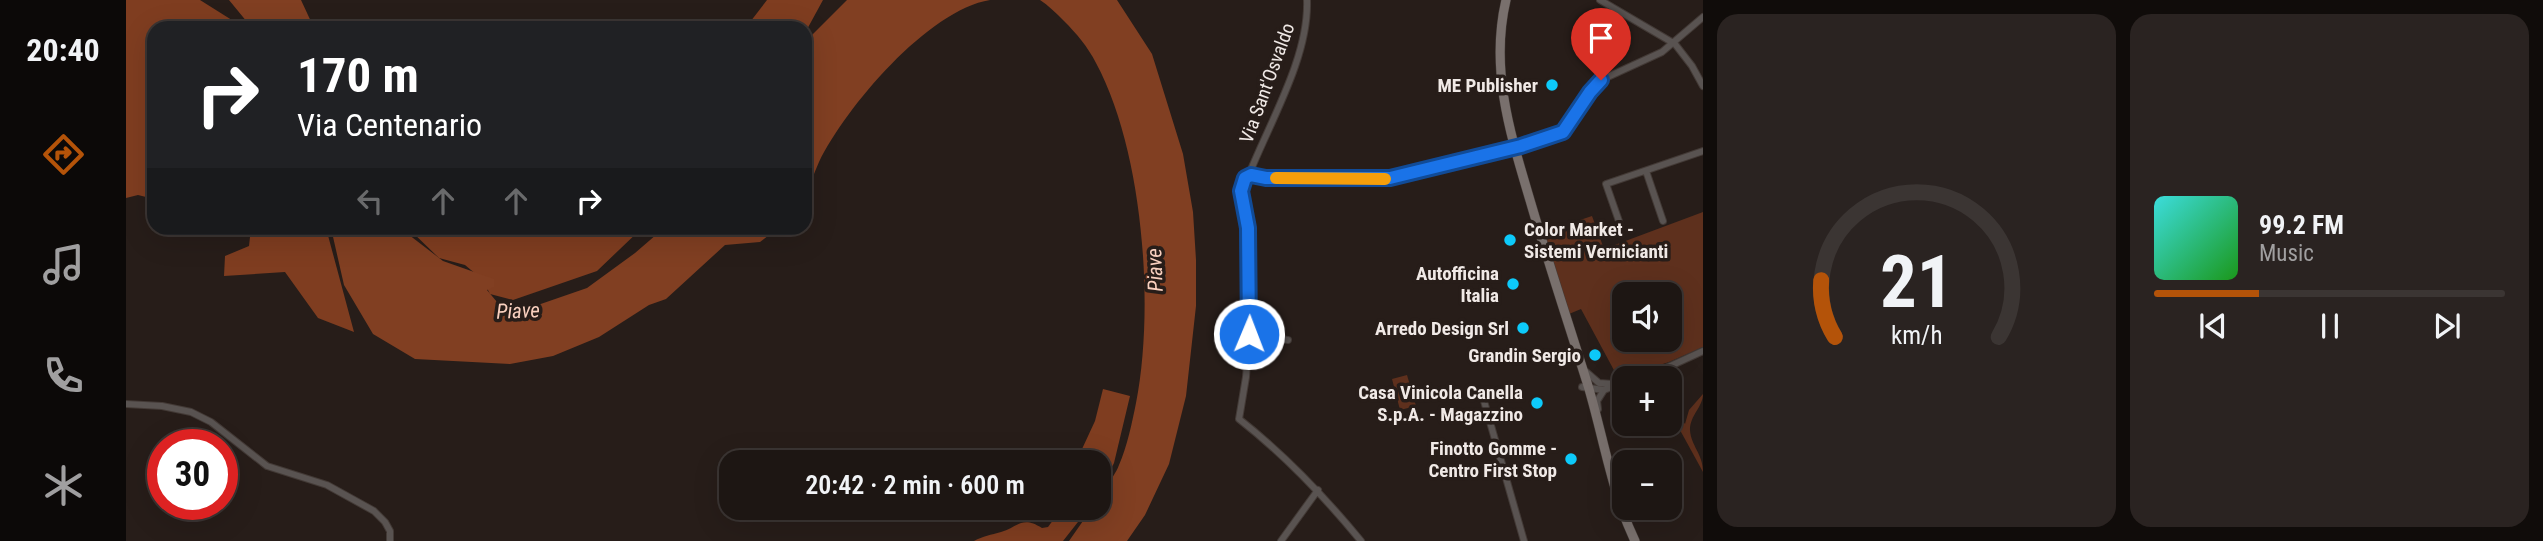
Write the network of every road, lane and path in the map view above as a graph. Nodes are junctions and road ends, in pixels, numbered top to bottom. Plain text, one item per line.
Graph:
1 (1307, 0) edge
2 (1506, 0) edge
3 (1600, 0) edge
4 (1703, 17) edge
5 (1675, 44) junction
6 (1703, 86) edge
7 (1514, 148) junction
8 (1703, 151) edge
9 (1646, 171) junction
10 (1248, 177) junction
11 (1663, 222) dead end
12 (1620, 224) dead end
13 (1555, 286) junction
14 (1249, 334) junction
15 (1288, 340) dead end
16 (1703, 351) edge
17 (1581, 366) junction
18 (1670, 366) edge
19 (1599, 383) junction
20 (1612, 384) edge
21 (1612, 386) edge
22 (1586, 389) junction
23 (1604, 390) junction
24 (1484, 401) dead end
25 (126, 404) edge
26 (1601, 432) junction
27 (1607, 461) junction
28 (1318, 490) junction
29 (390, 541) edge
30 (1281, 541) edge
31 (1361, 541) edge
32 (1524, 541) edge
33 (1635, 541) edge

1 - 10 street, Via Sant'Osvaldo
2 - 7 main road
3 - 5 street
4 - 5 street
5 - 6 street
5 - 7 street
7 - 10 street
7 - 13 main road
8 - 9 street
9 - 11 street
9 - 12 street
10 - 14 street
13 - 17 main road
13 - 22 main road
14 - 15 street
14 - 28 street
16 - 18 street
17 - 19 street
17 - 22 main road
19 - 20 street
19 - 22 street
21 - 23 street
22 - 23 street
22 - 26 main road
22 - 27 main road
23 - 26 street
24 - 32 street
25 - 29 street
26 - 27 main road
27 - 33 main road
28 - 30 street
28 - 31 street

